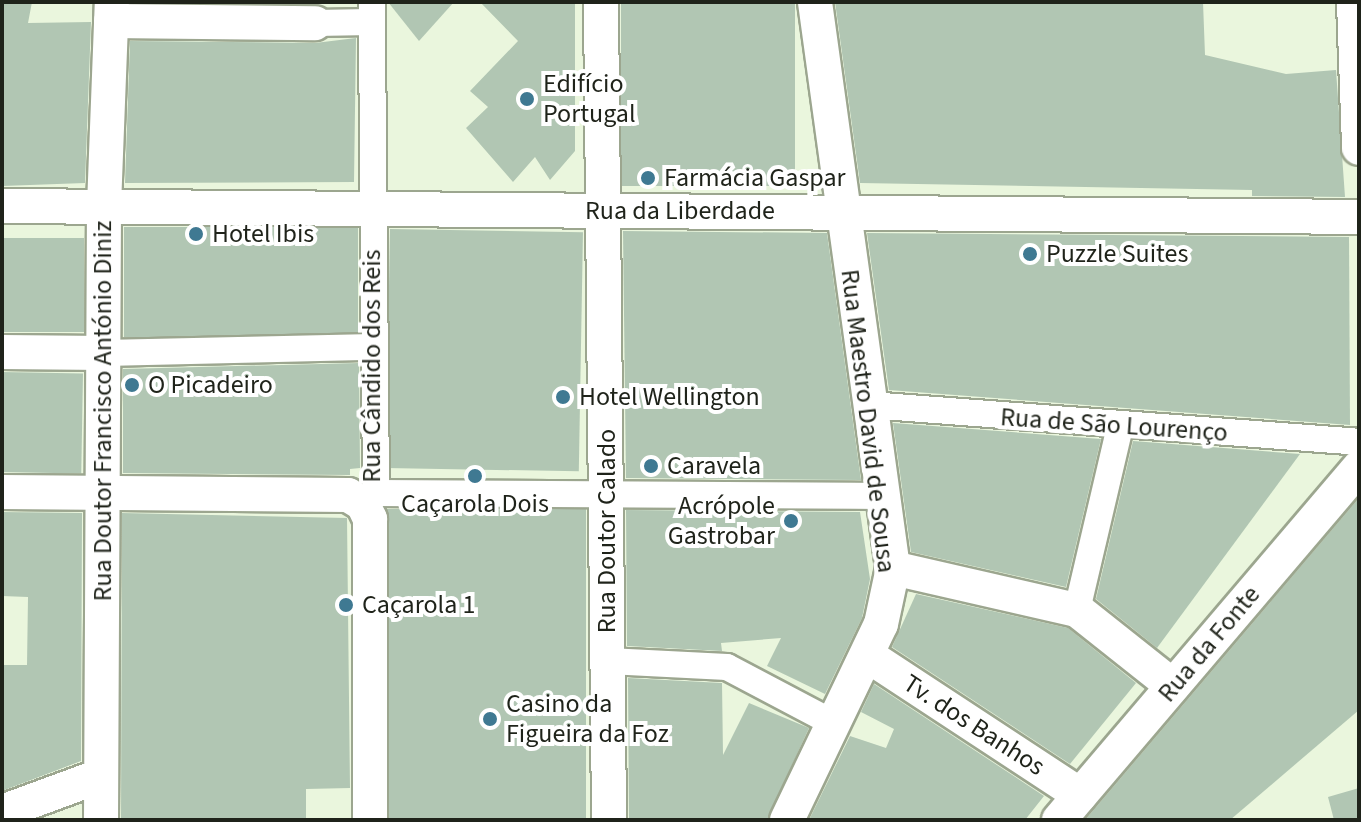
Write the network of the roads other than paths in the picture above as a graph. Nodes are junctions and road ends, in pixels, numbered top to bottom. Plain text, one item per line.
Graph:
1 (601, 2) edge
2 (815, 2) edge
3 (1354, 2) edge
4 (111, 11) edge
5 (372, 12) edge
6 (315, 23) joint
7 (1359, 148) edge
8 (2, 206) edge
9 (104, 206) junction
10 (604, 210) junction
11 (371, 211) junction
12 (840, 212) junction
13 (1359, 217) edge
14 (374, 347) junction
15 (2, 352) edge
16 (104, 353) junction
17 (869, 405) junction
18 (1120, 427) junction
19 (1359, 442) edge
20 (1359, 467) edge
21 (2, 492) edge
22 (103, 492) junction
23 (607, 494) junction
24 (882, 496) junction
25 (369, 499) junction
26 (893, 568) junction
27 (1077, 610) junction
28 (867, 655) junction
29 (608, 661) junction
30 (1173, 686) junction
31 (833, 723) junction
32 (100, 776) junction
33 (1070, 807) edge
34 (2, 812) edge
35 (101, 820) edge
36 (370, 820) edge
37 (609, 820) edge
38 (787, 820) edge

1 - 10 street, Rua Doutor Calado
2 - 12 street, Rua Maestro David de Sousa
3 - 7 street
4 - 6 street
4 - 9 street, Rua Doutor Francisco António Diniz
5 - 6 street
5 - 11 street, Rua Cândido dos Reis
8 - 9 street, Rua da Liberdade
9 - 11 street, Rua da Liberdade
9 - 16 street, Rua Doutor Francisco António Diniz
10 - 11 street, Rua da Liberdade
10 - 12 street, Rua da Liberdade
10 - 23 street, Rua Doutor Calado
11 - 14 street, Rua Cândido dos Reis
12 - 13 street, Rua da Liberdade
12 - 17 street, Rua Maestro David de Sousa
14 - 16 street
14 - 25 street, Rua Cândido dos Reis
15 - 16 street
16 - 22 street, Rua Doutor Francisco António Diniz
17 - 18 street, Rua de São Lourenço
17 - 24 street, Rua Maestro David de Sousa
18 - 19 street, Rua de São Lourenço
18 - 27 street
20 - 30 street, Rua da Fonte
21 - 22 street
22 - 25 street
22 - 32 street, Rua Doutor Francisco António Diniz
23 - 24 street
23 - 25 street
23 - 29 street, Rua Doutor Calado
24 - 26 street, Rua Maestro David de Sousa
25 - 36 street, Rua Cândido dos Reis
26 - 27 street
26 - 28 street, Rua Maestro David de Sousa
27 - 30 street
28 - 31 street, Rua Maestro David de Sousa
28 - 33 street, Tv. dos Banhos
29 - 31 street
29 - 37 street, Rua Doutor Calado
30 - 33 street, Rua da Fonte
31 - 38 street, Rua Maestro David de Sousa
32 - 34 street
32 - 35 street, Rua Doutor Francisco António Diniz

